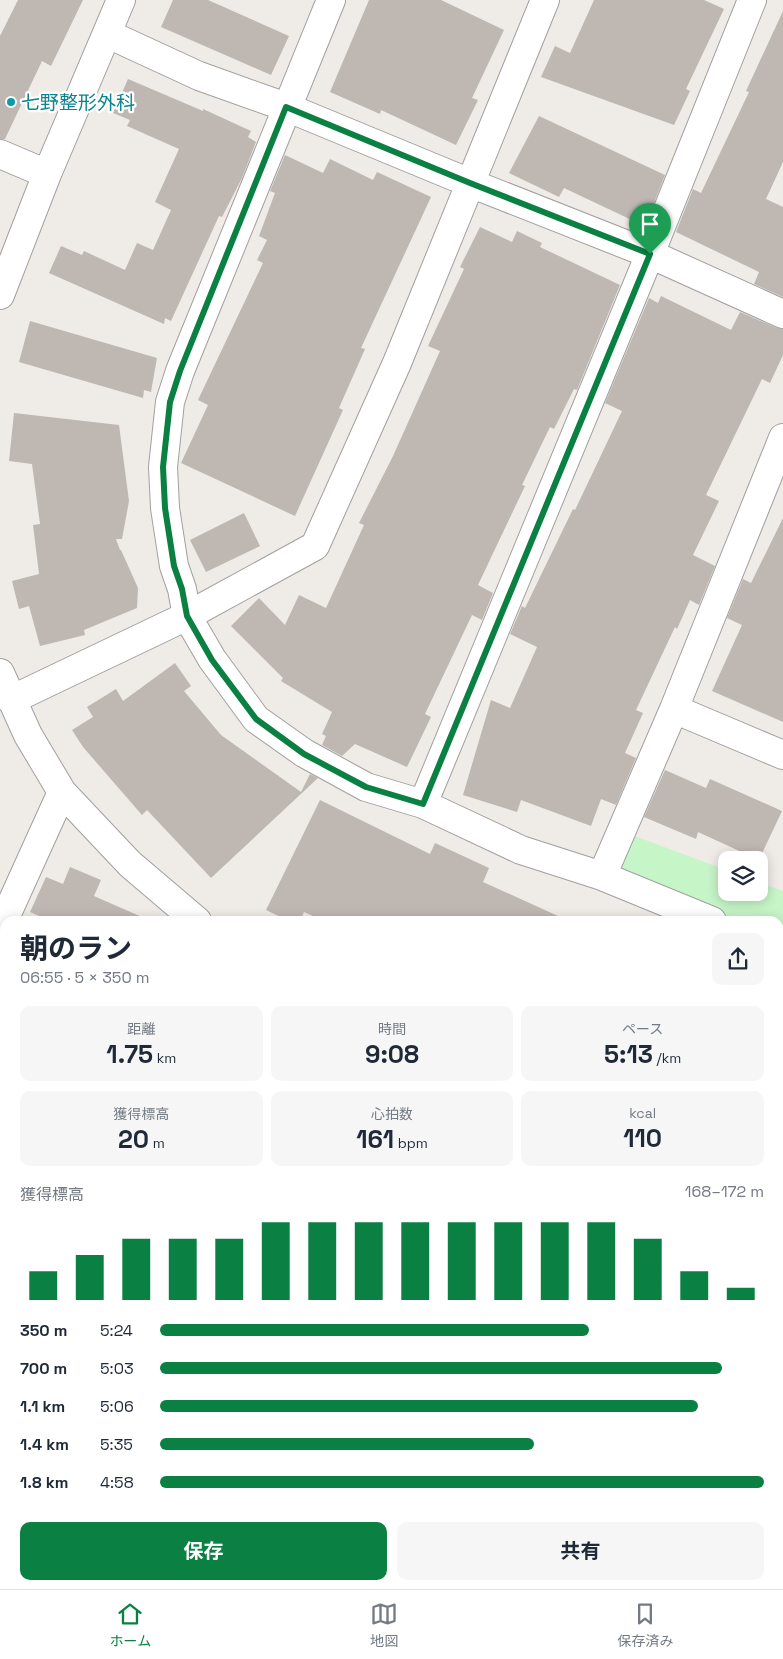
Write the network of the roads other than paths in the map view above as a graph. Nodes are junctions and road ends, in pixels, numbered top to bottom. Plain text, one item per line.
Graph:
1 (122, 0) edge
2 (331, 0) edge
3 (545, 0) edge
4 (752, 0) edge
5 (108, 34) junction
6 (286, 107) junction
7 (0, 154) edge
8 (46, 174) junction
9 (470, 183) junction
10 (650, 254) junction
11 (0, 295) edge
12 (783, 314) edge
13 (783, 438) edge
14 (187, 616) junction
15 (0, 673) edge
16 (11, 700) junction
17 (674, 709) junction
18 (783, 755) edge
19 (62, 792) junction
20 (423, 804) junction
21 (602, 876) junction
22 (6, 916) edge
23 (192, 916) edge
24 (700, 916) edge

1 - 5 street
2 - 6 street
3 - 9 street
4 - 10 street
5 - 6 street
5 - 8 street
6 - 9 street
6 - 14 street
7 - 8 street
8 - 11 street
9 - 10 street
9 - 14 street
10 - 12 street
10 - 20 street
13 - 17 street
14 - 16 street
14 - 20 street
15 - 16 street
16 - 19 street
17 - 18 street
17 - 21 street
19 - 22 street
19 - 23 street
20 - 21 street
21 - 24 street

